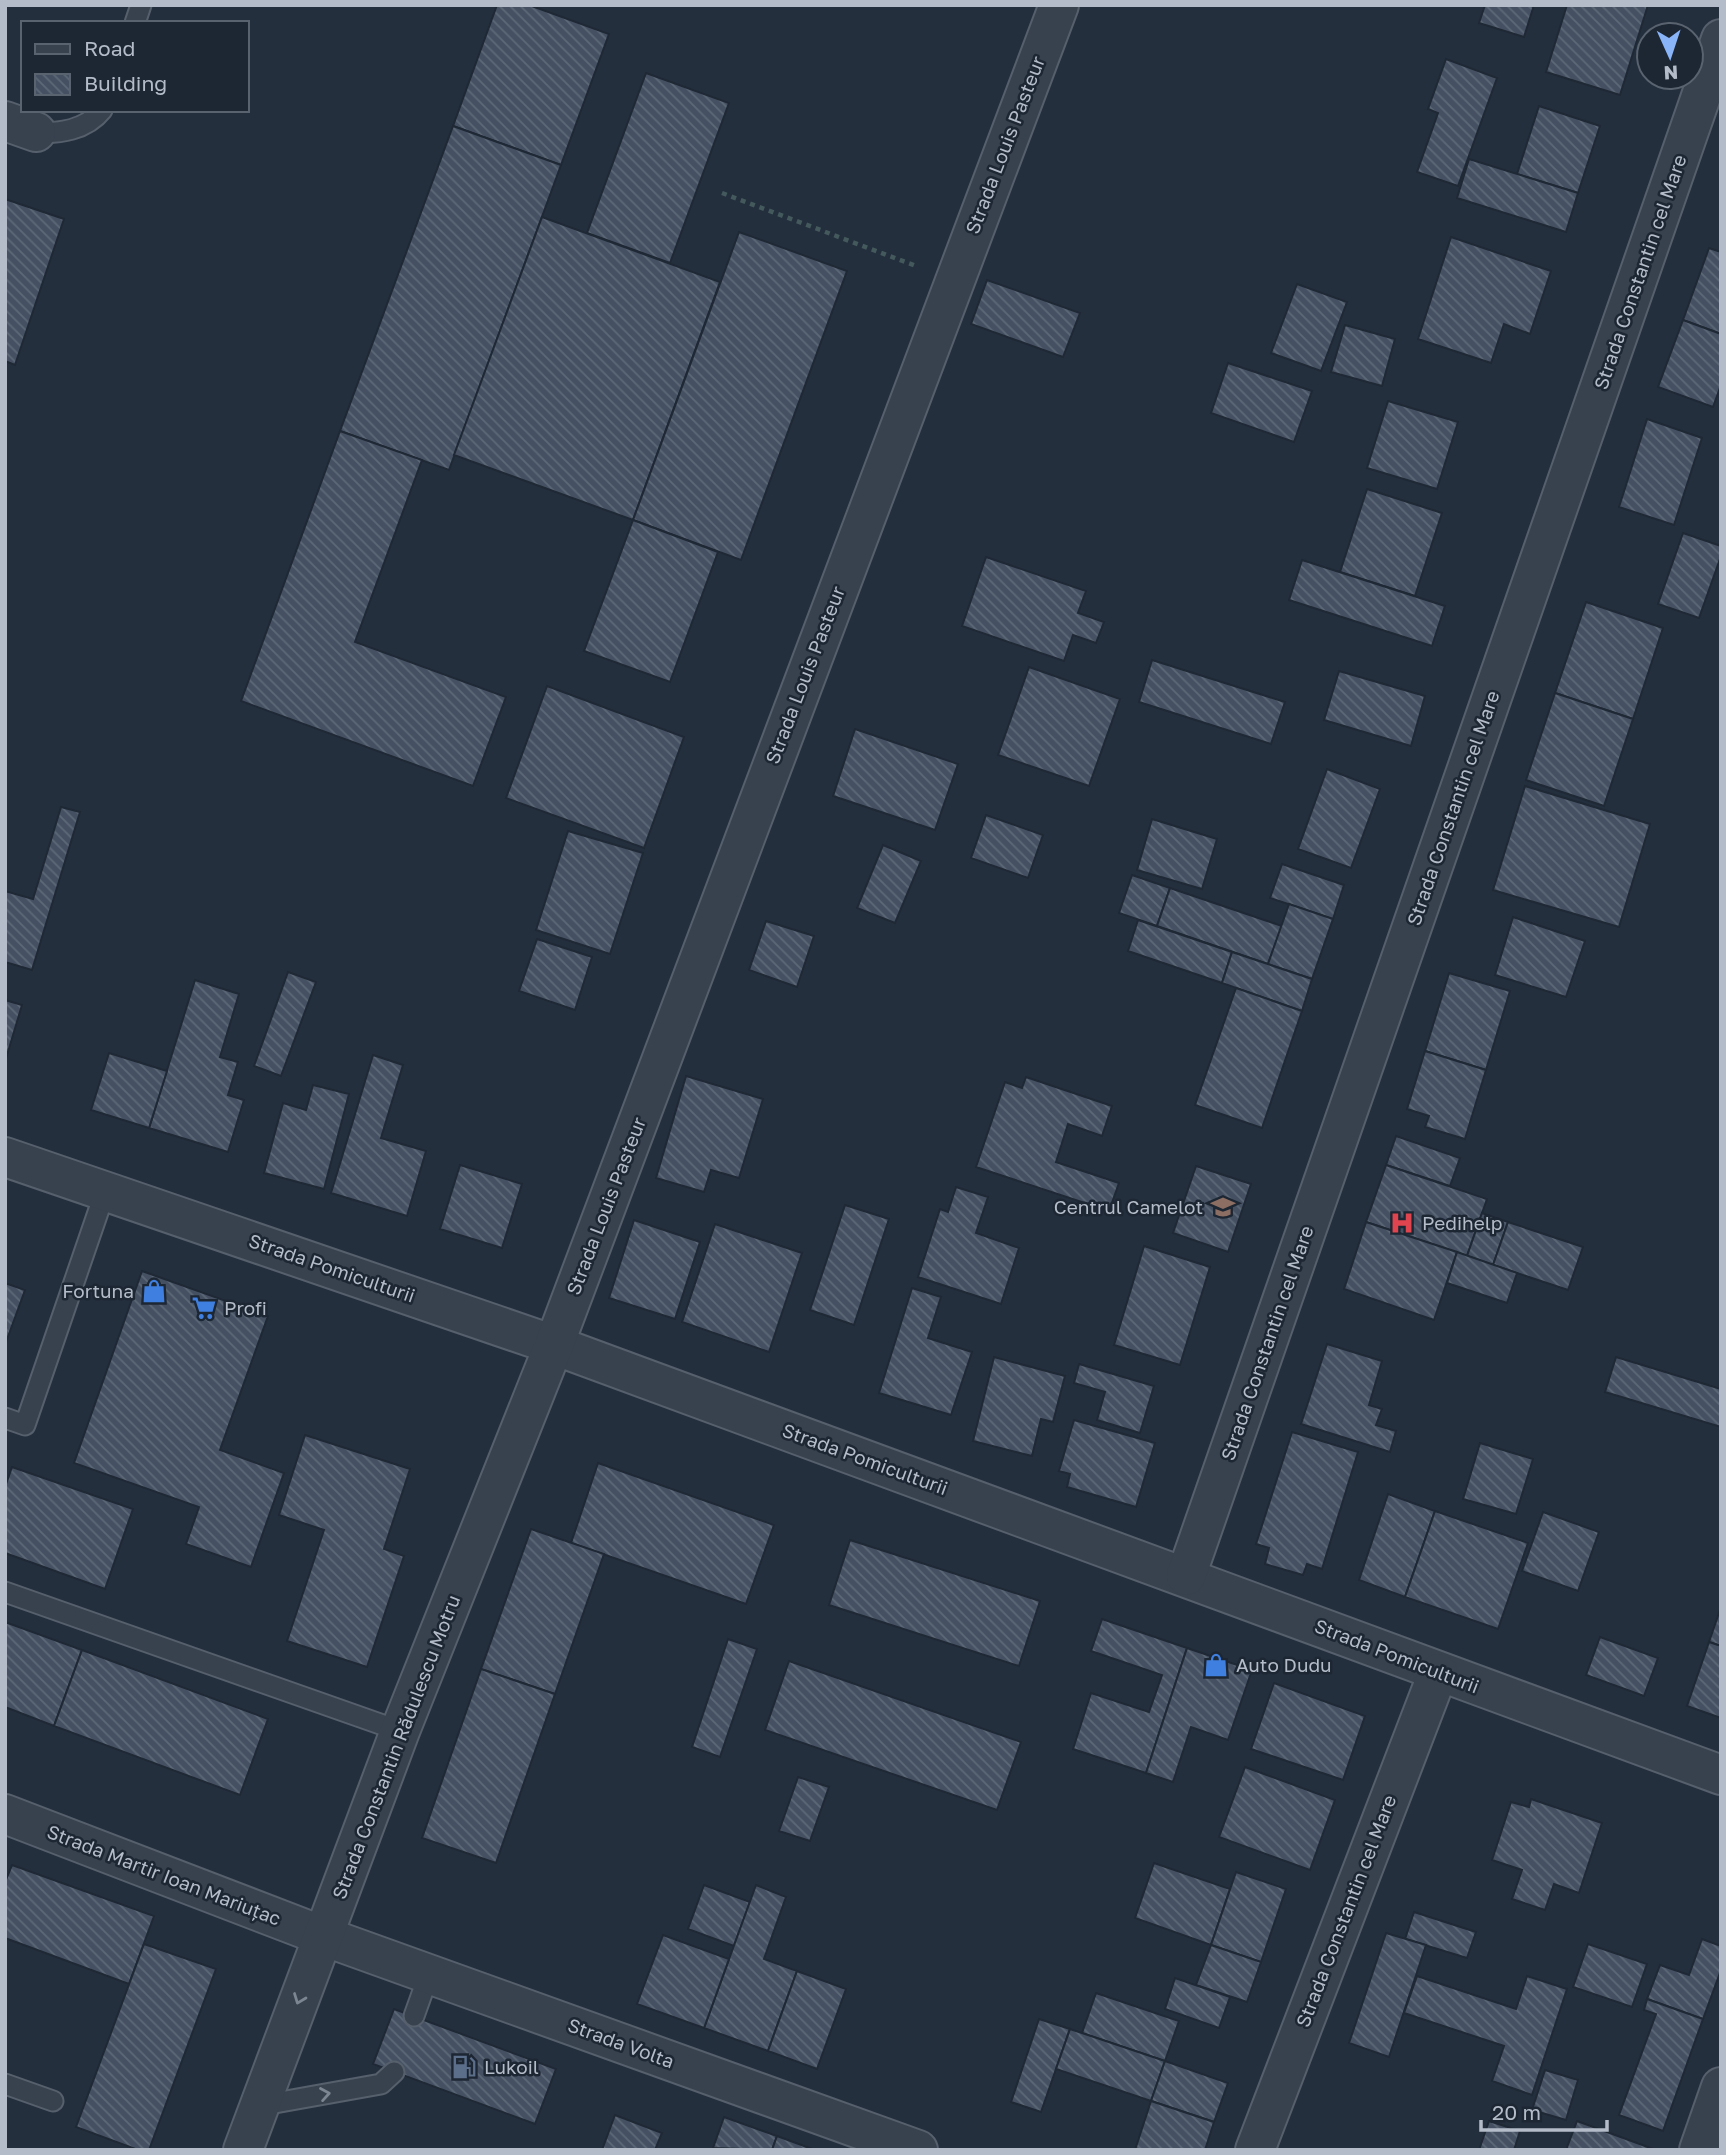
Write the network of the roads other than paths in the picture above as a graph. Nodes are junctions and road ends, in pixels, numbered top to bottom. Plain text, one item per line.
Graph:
1 (1059, 5) edge
2 (1721, 39) edge
3 (100, 112) edge
4 (21, 126) edge
5 (5, 1157) edge
6 (106, 1189) junction
7 (554, 1346) junction
8 (5, 1418) edge
9 (1186, 1576) junction
10 (5, 1592) edge
11 (1438, 1673) junction
12 (400, 1731) junction
13 (1721, 1775) edge
14 (5, 1814) edge
15 (323, 1936) junction
16 (429, 1974) junction
17 (414, 2017) dead end
18 (394, 2072) dead end
19 (5, 2084) edge
20 (1721, 2087) edge
21 (53, 2101) dead end
22 (258, 2106) junction
23 (243, 2150) edge
24 (918, 2150) edge
25 (1255, 2150) edge
26 (1699, 2150) edge

1 - 7 street, Strada Louis Pasteur
2 - 9 street, Strada Constantin cel Mare
3 - 4 lane
5 - 6 street, Strada Pomiculturii
6 - 7 street, Strada Pomiculturii
6 - 8 lane
7 - 9 street, Strada Pomiculturii
7 - 12 street, Strada Constantin Rădulescu Motru
9 - 11 street, Strada Pomiculturii
10 - 12 lane
11 - 13 street, Strada Pomiculturii
11 - 25 street, Strada Constantin cel Mare
12 - 15 street, Strada Constantin Rădulescu Motru
14 - 15 street, Strada Martir Ioan Mariuțac
15 - 16 street, Strada Volta
15 -> 22 street, Strada Constantin Rădulescu Motru
16 - 17 lane
16 - 24 street, Strada Volta
22 -> 18 lane
19 - 21 lane
20 - 26 street
22 - 23 street, Strada Constantin Rădulescu Motru

